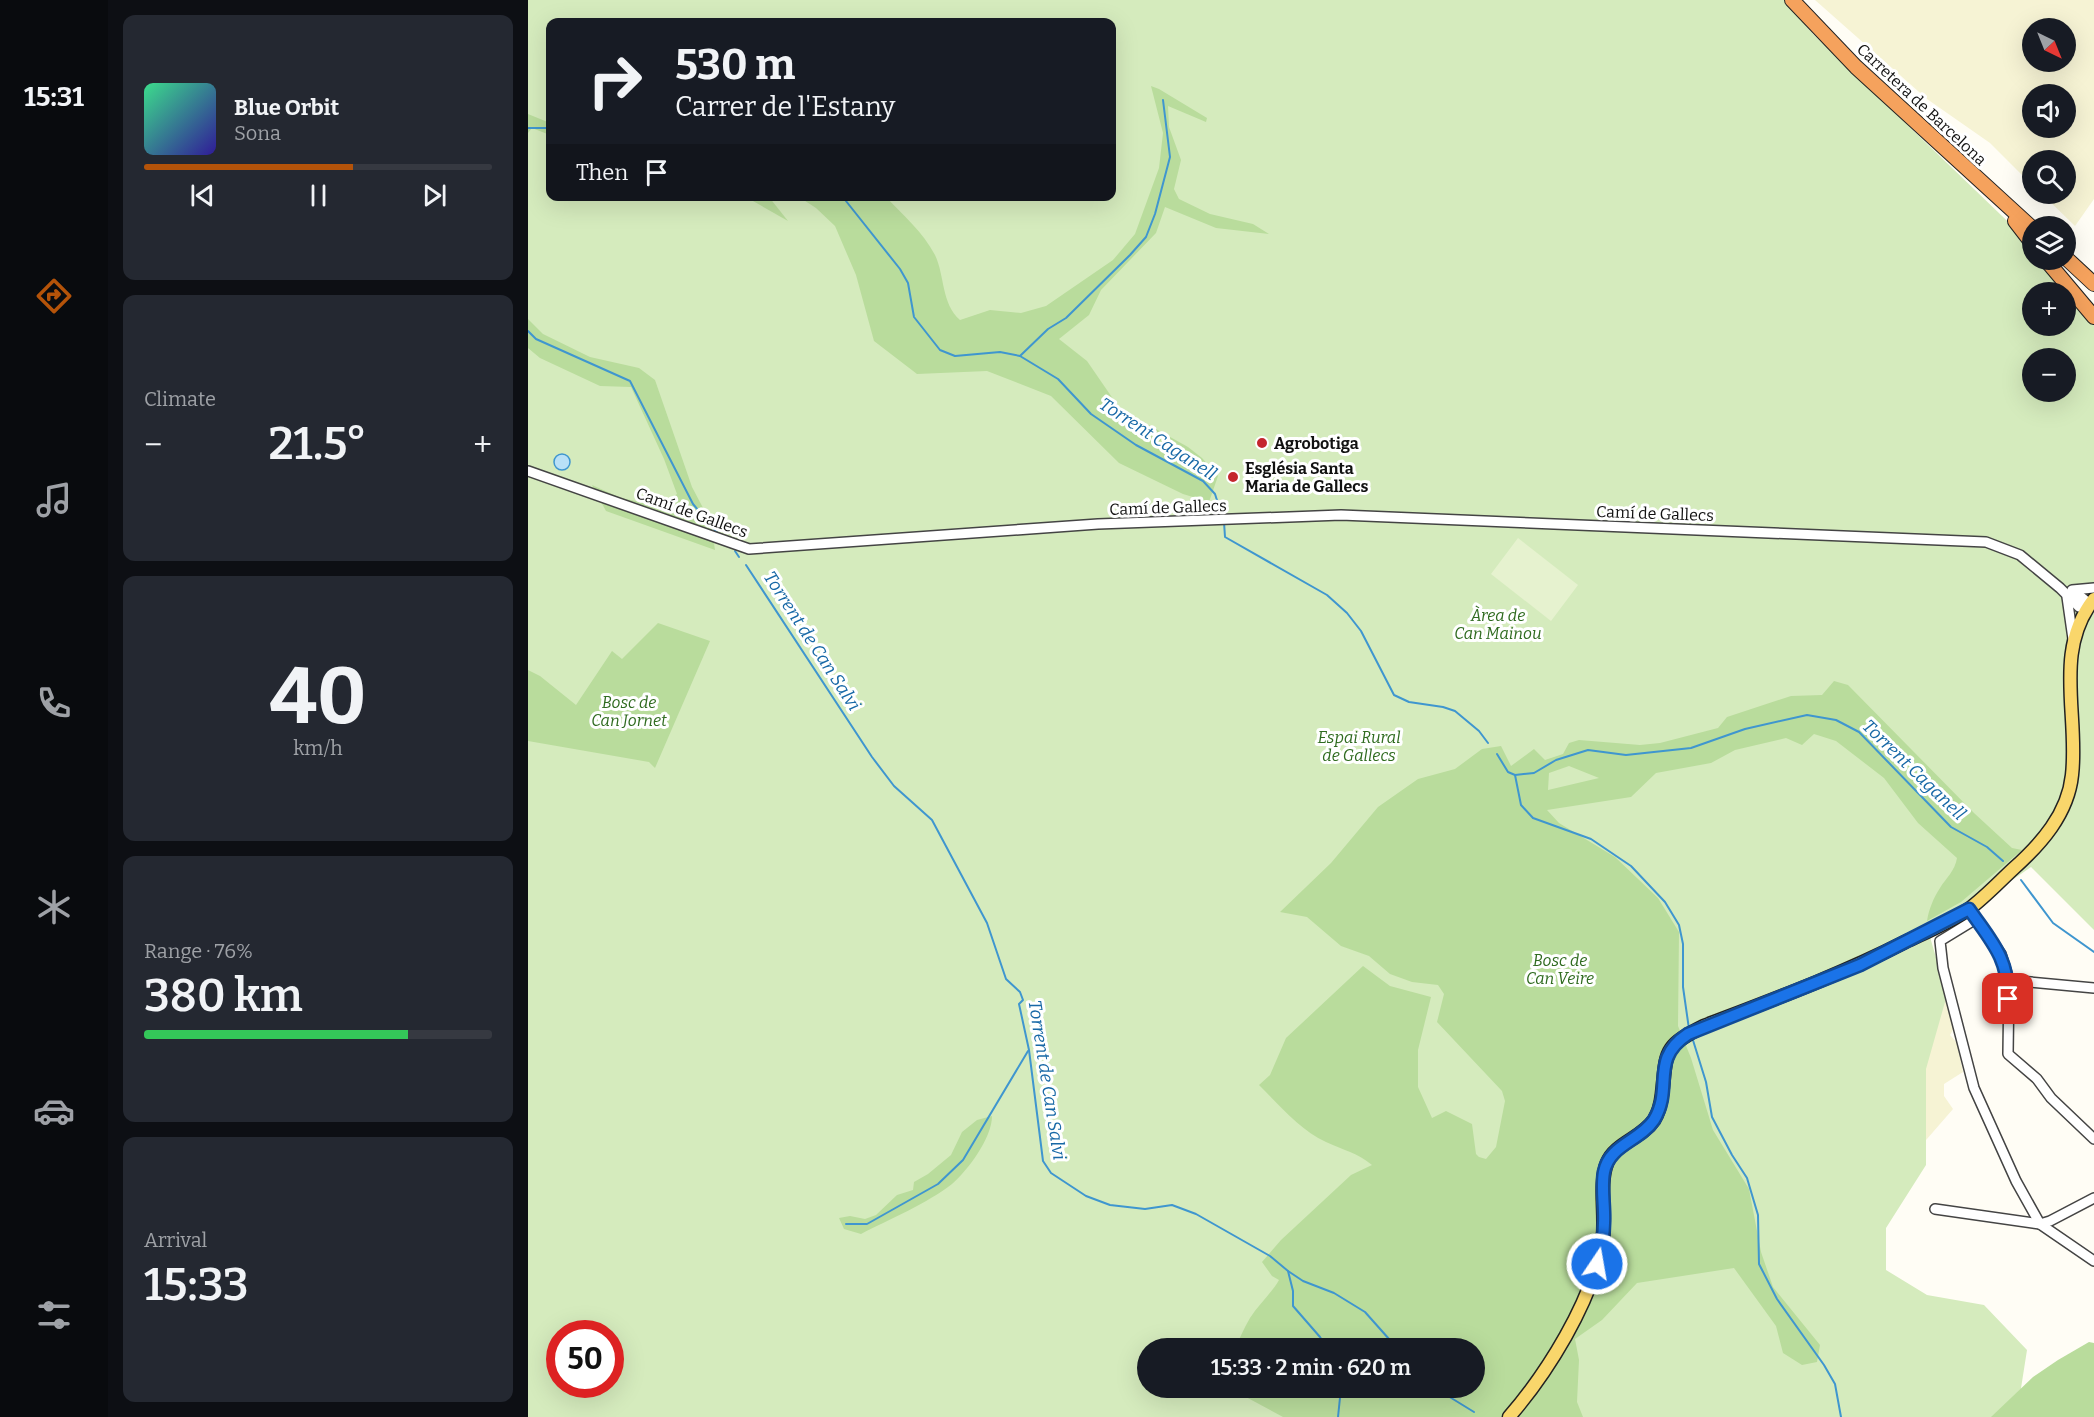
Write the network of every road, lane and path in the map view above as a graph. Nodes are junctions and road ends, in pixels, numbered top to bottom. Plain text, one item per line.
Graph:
1 (1792, 0) edge
2 (1993, 192) junction
3 (2007, 205) junction
4 (2024, 216) edge
5 (2022, 219) edge
6 (2022, 231) edge
7 (2076, 257) edge
8 (2076, 267) edge
9 (2054, 270) edge
10 (2094, 272) edge
11 (2094, 284) edge
12 (2094, 317) edge
13 (528, 471) edge
14 (2094, 588) edge
15 (2071, 594) junction
16 (2091, 603) edge
17 (2073, 641) junction
18 (1972, 914) junction
19 (2009, 980) junction
20 (2094, 988) edge
21 (2094, 1139) edge
22 (2094, 1198) edge
23 (1935, 1209) dead end
24 (2040, 1224) junction
25 (2094, 1262) edge
26 (1509, 1417) edge

1 - 2 highway, Carretera de Barcelona
2 - 3 highway, Carretera de Barcelona
2 - 6 highway
3 - 4 highway
3 - 5 highway, Carretera de Barcelona
7 - 10 highway
8 - 11 highway
9 - 12 highway
13 - 15 street, Camí de Gallecs
14 - 15 street
15 - 16 street, Camí de Gallecs
15 - 17 street
16 - 17 main road
17 - 18 main road
18 - 19 street
18 - 24 street
18 - 26 main road
19 - 20 street
19 - 21 street
22 - 24 street
23 - 24 street
24 - 25 street

